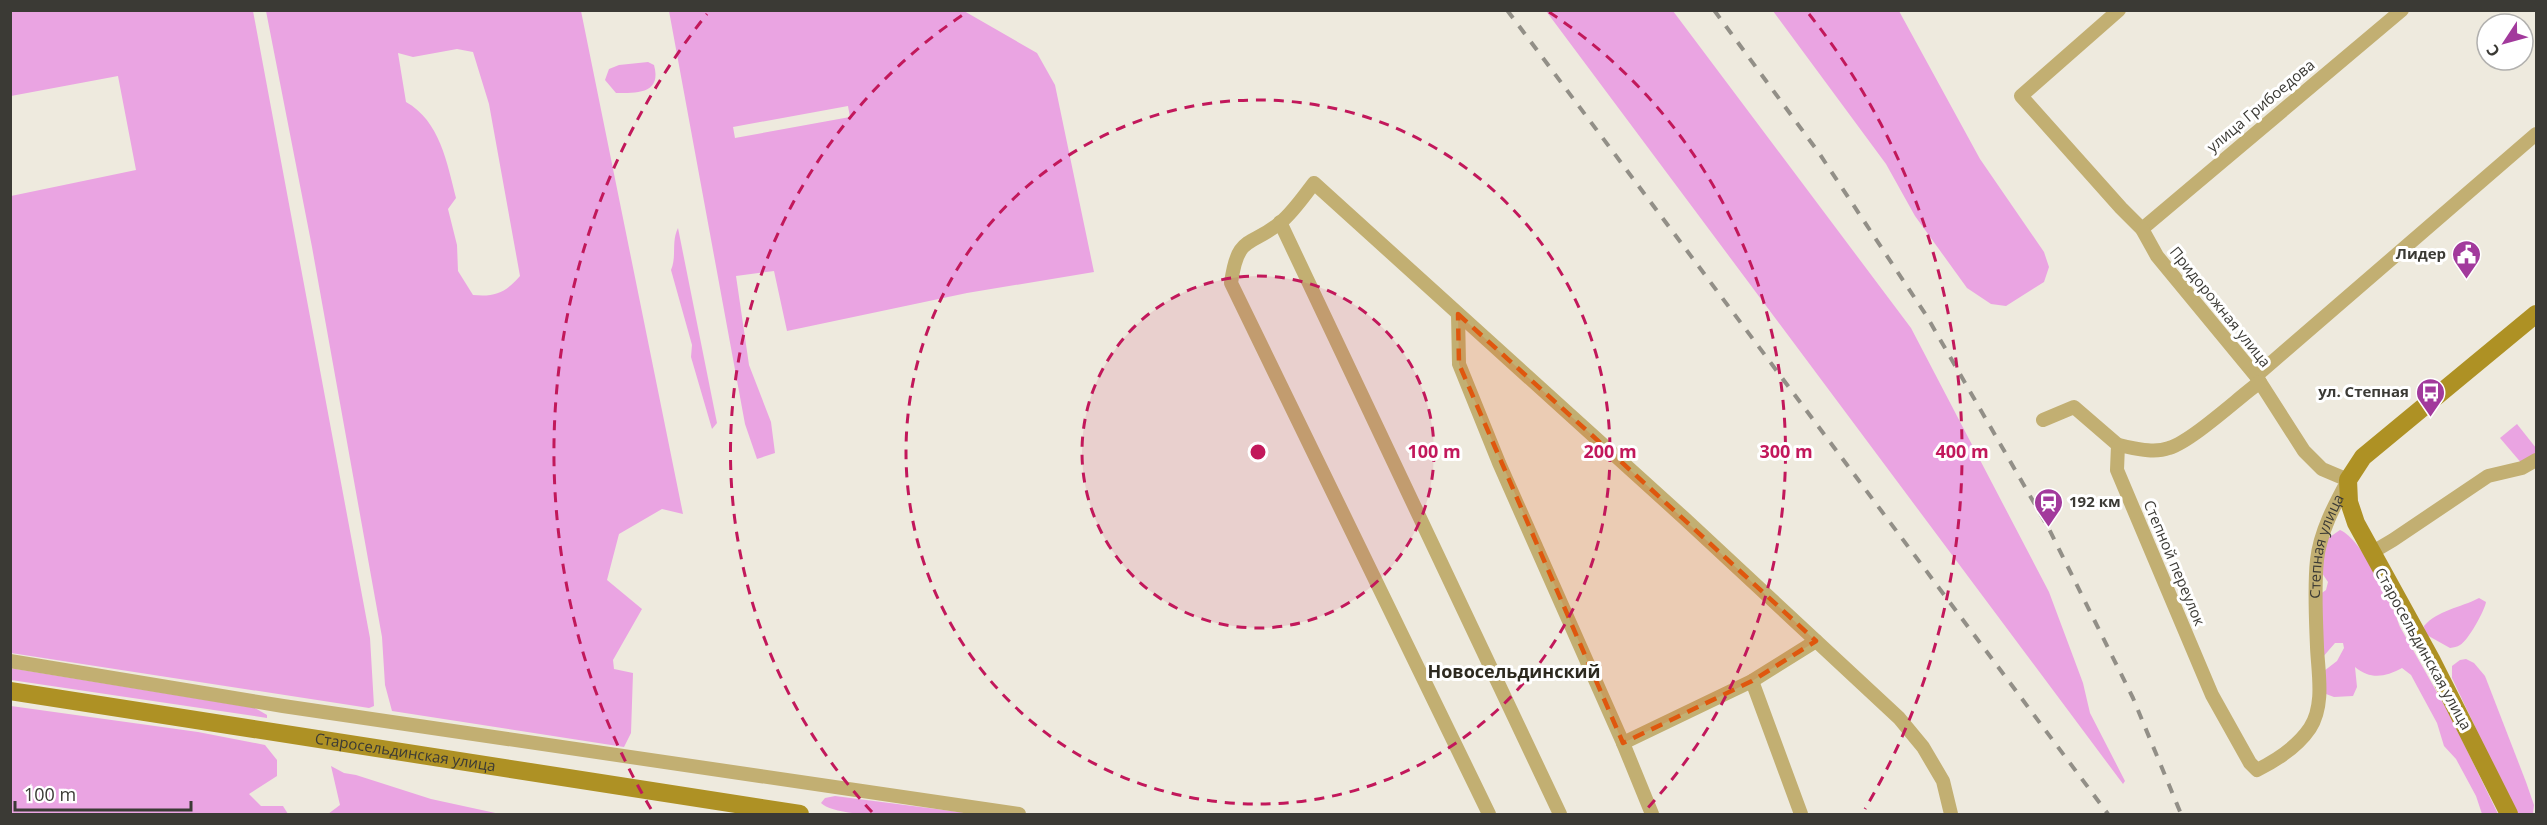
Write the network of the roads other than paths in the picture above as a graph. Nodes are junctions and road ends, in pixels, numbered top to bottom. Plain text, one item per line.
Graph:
1 (2119, 10) edge
2 (2402, 10) edge
3 (2536, 135) edge
4 (1280, 222) junction
5 (2142, 228) junction
6 (1458, 314) junction
7 (2536, 314) edge
8 (2258, 379) junction
9 (2043, 420) dead end
10 (2118, 445) junction
11 (2536, 460) edge
12 (2348, 480) junction
13 (2371, 553) junction
14 (1816, 641) junction
15 (10, 661) edge
16 (1752, 681) junction
17 (10, 691) edge
18 (1623, 743) junction
19 (2258, 770) joint
20 (800, 814) edge
21 (1019, 814) edge
22 (1489, 814) edge
23 (1560, 814) edge
24 (1652, 814) edge
25 (1801, 814) edge
26 (1952, 814) edge
27 (2509, 814) edge

1 - 5 street, Придорожная улица
2 - 5 street, улица Грибоедова
3 - 8 street
4 - 6 street
4 - 22 street
4 - 23 street
5 - 8 street, Придорожная улица
6 - 14 street
6 - 18 street
7 - 12 main road, Степная улица
8 - 10 street
8 - 12 street, Придорожная улица
9 - 10 street
10 - 19 street, Степной переулок
11 - 13 street
12 - 13 main road, Старосельдинская улица
12 - 19 street, Степная улица
13 - 27 main road, Старосельдинская улица
14 - 16 street
14 - 26 street
15 - 21 street
16 - 18 street
16 - 25 street
17 - 20 main road, Старосельдинская улица
18 - 24 street

